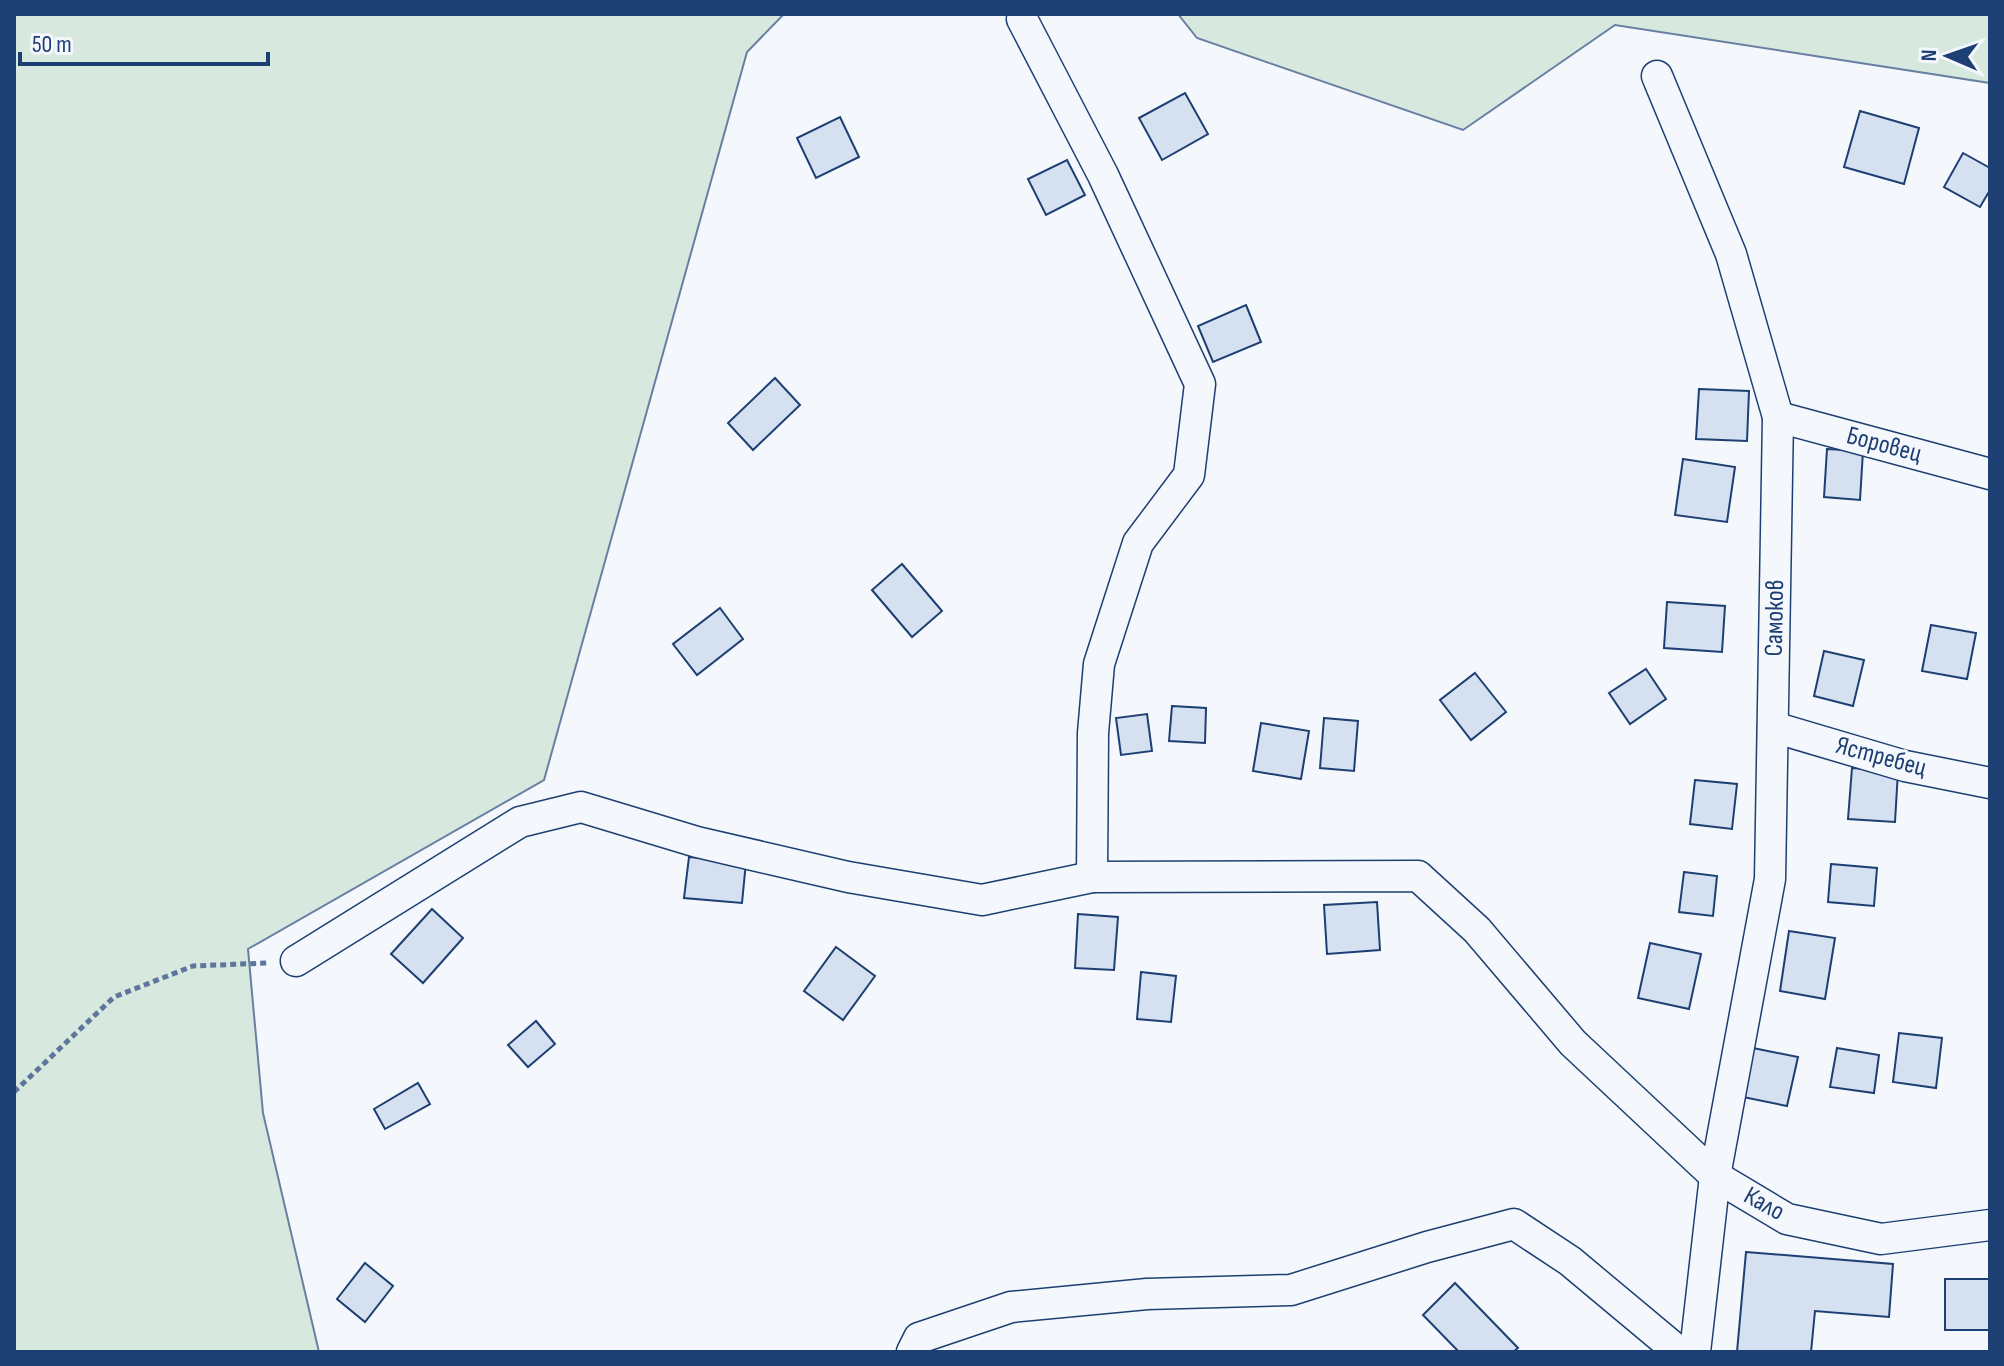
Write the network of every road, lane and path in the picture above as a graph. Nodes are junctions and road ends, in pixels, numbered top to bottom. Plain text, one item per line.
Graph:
1 (1022, 19) dead end
2 (1657, 76) dead end
3 (1778, 417) junction
4 (1990, 474) edge
5 (1773, 727) junction
6 (1990, 783) edge
7 (1092, 877) junction
8 (296, 961) joint
9 (14, 1092) edge
10 (1715, 1176) junction
11 (1990, 1225) edge
12 (912, 1352) edge
13 (1679, 1352) edge
14 (1695, 1352) edge

1 - 7 street
2 - 3 street, Самоков
3 - 4 street, Боровец
3 - 5 street, Самоков
5 - 6 street, Ястребец
5 - 10 street, Самоков
7 - 8 street
7 - 10 street
8 - 9 path
10 - 11 street, Кало
10 - 14 street, Кало
12 - 13 street

